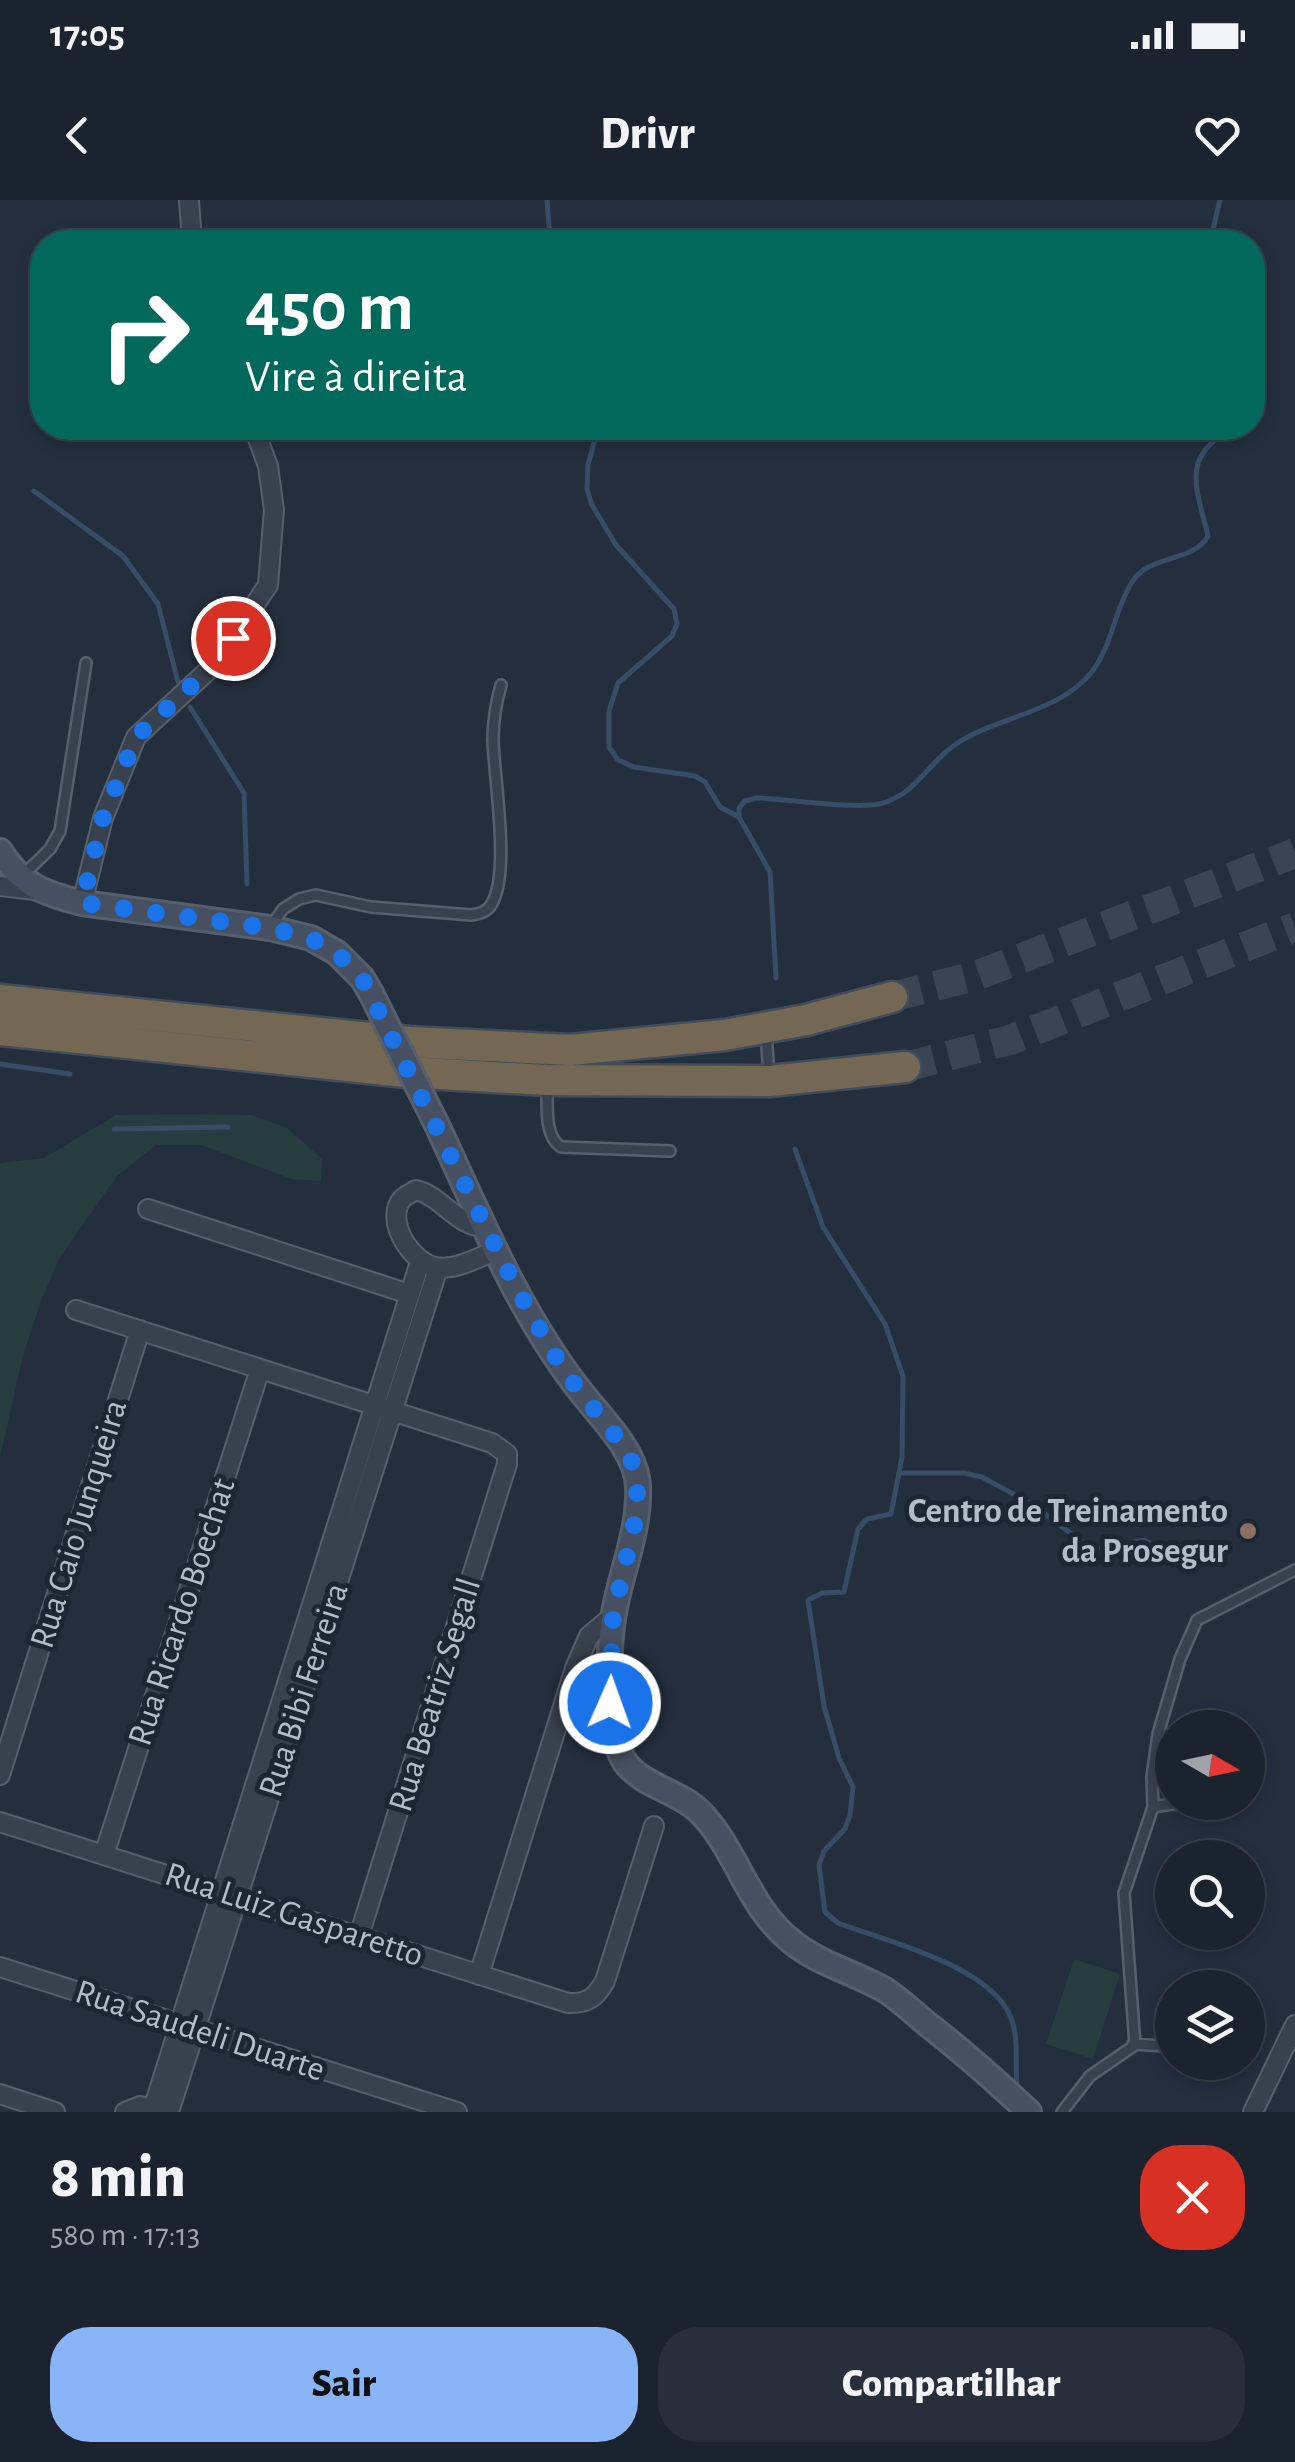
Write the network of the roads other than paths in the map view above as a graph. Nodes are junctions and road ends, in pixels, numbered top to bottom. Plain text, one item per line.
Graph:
1 (189, 200) edge
2 (191, 230) edge
3 (258, 440) edge
4 (86, 663) dead end
5 (500, 685) dead end
6 (0, 851) edge
7 (19, 884) edge
8 (82, 903) junction
9 (270, 928) junction
10 (892, 997) tunnel mouth
11 (0, 1000) edge
12 (766, 1027) junction
13 (0, 1030) edge
14 (905, 1067) tunnel mouth
15 (547, 1080) junction
16 (770, 1081) junction
17 (670, 1151) dead end
18 (148, 1208) dead end
19 (485, 1227) junction
20 (496, 1250) junction
21 (420, 1262) junction
22 (438, 1268) junction
23 (408, 1294) junction
24 (76, 1310) dead end
25 (140, 1330) junction
26 (260, 1369) junction
27 (384, 1408) junction
28 (1295, 1570) edge
29 (613, 1616) junction
30 (0, 1775) edge
31 (1153, 1808) joint
32 (0, 1822) edge
33 (654, 1826) dead end
34 (104, 1854) junction
35 (229, 1895) junction
36 (359, 1936) junction
37 (0, 1967) edge
38 (479, 1974) junction
39 (1295, 2025) edge
40 (187, 2028) junction
41 (1133, 2044) junction
42 (1155, 2045) edge
43 (0, 2094) edge
44 (163, 2110) edge
45 (55, 2112) edge
46 (125, 2112) edge
47 (457, 2112) edge
48 (1029, 2112) edge
49 (1062, 2112) edge
50 (1253, 2112) edge

1 - 2 street
3 - 8 street
4 - 7 lane
5 - 9 lane
6 - 7 street
7 - 8 street
8 - 9 street
9 - 19 street, bridge
10 - 12 highway
11 - 12 highway
12 - 16 lane
13 - 15 highway
14 - 16 highway
15 - 16 highway
15 - 17 lane
18 - 23 street
19 - 20 street
19 - 21 street
20 - 22 street
20 - 29 street
21 - 22 street
21 - 23 street, Rua Bibi Ferreira
22 - 27 street, Rua Bibi Ferreira
23 - 27 street, Rua Bibi Ferreira
24 - 25 street
25 - 26 street
25 - 30 street, Rua Caio Junqueira
26 - 27 street
26 - 34 street, Rua Ricardo Boechat
27 - 35 street, Rua Bibi Ferreira
27 - 36 street, Rua Beatriz Segall
28 - 31 lane
29 - 38 street
29 - 48 street
31 - 41 lane
32 - 34 street, Rua Luiz Gasparetto
33 - 38 street, Rua Luiz Gasparetto
34 - 35 street, Rua Luiz Gasparetto
35 - 36 street, Rua Luiz Gasparetto
35 - 40 street, Rua Bibi Ferreira
36 - 38 street, Rua Luiz Gasparetto
37 - 40 street, Rua Saudeli Duarte
39 - 50 street
40 - 44 street, Rua Bibi Ferreira
40 - 47 street, Rua Saudeli Duarte
41 - 42 lane
41 - 49 lane
43 - 45 street
44 - 46 street

